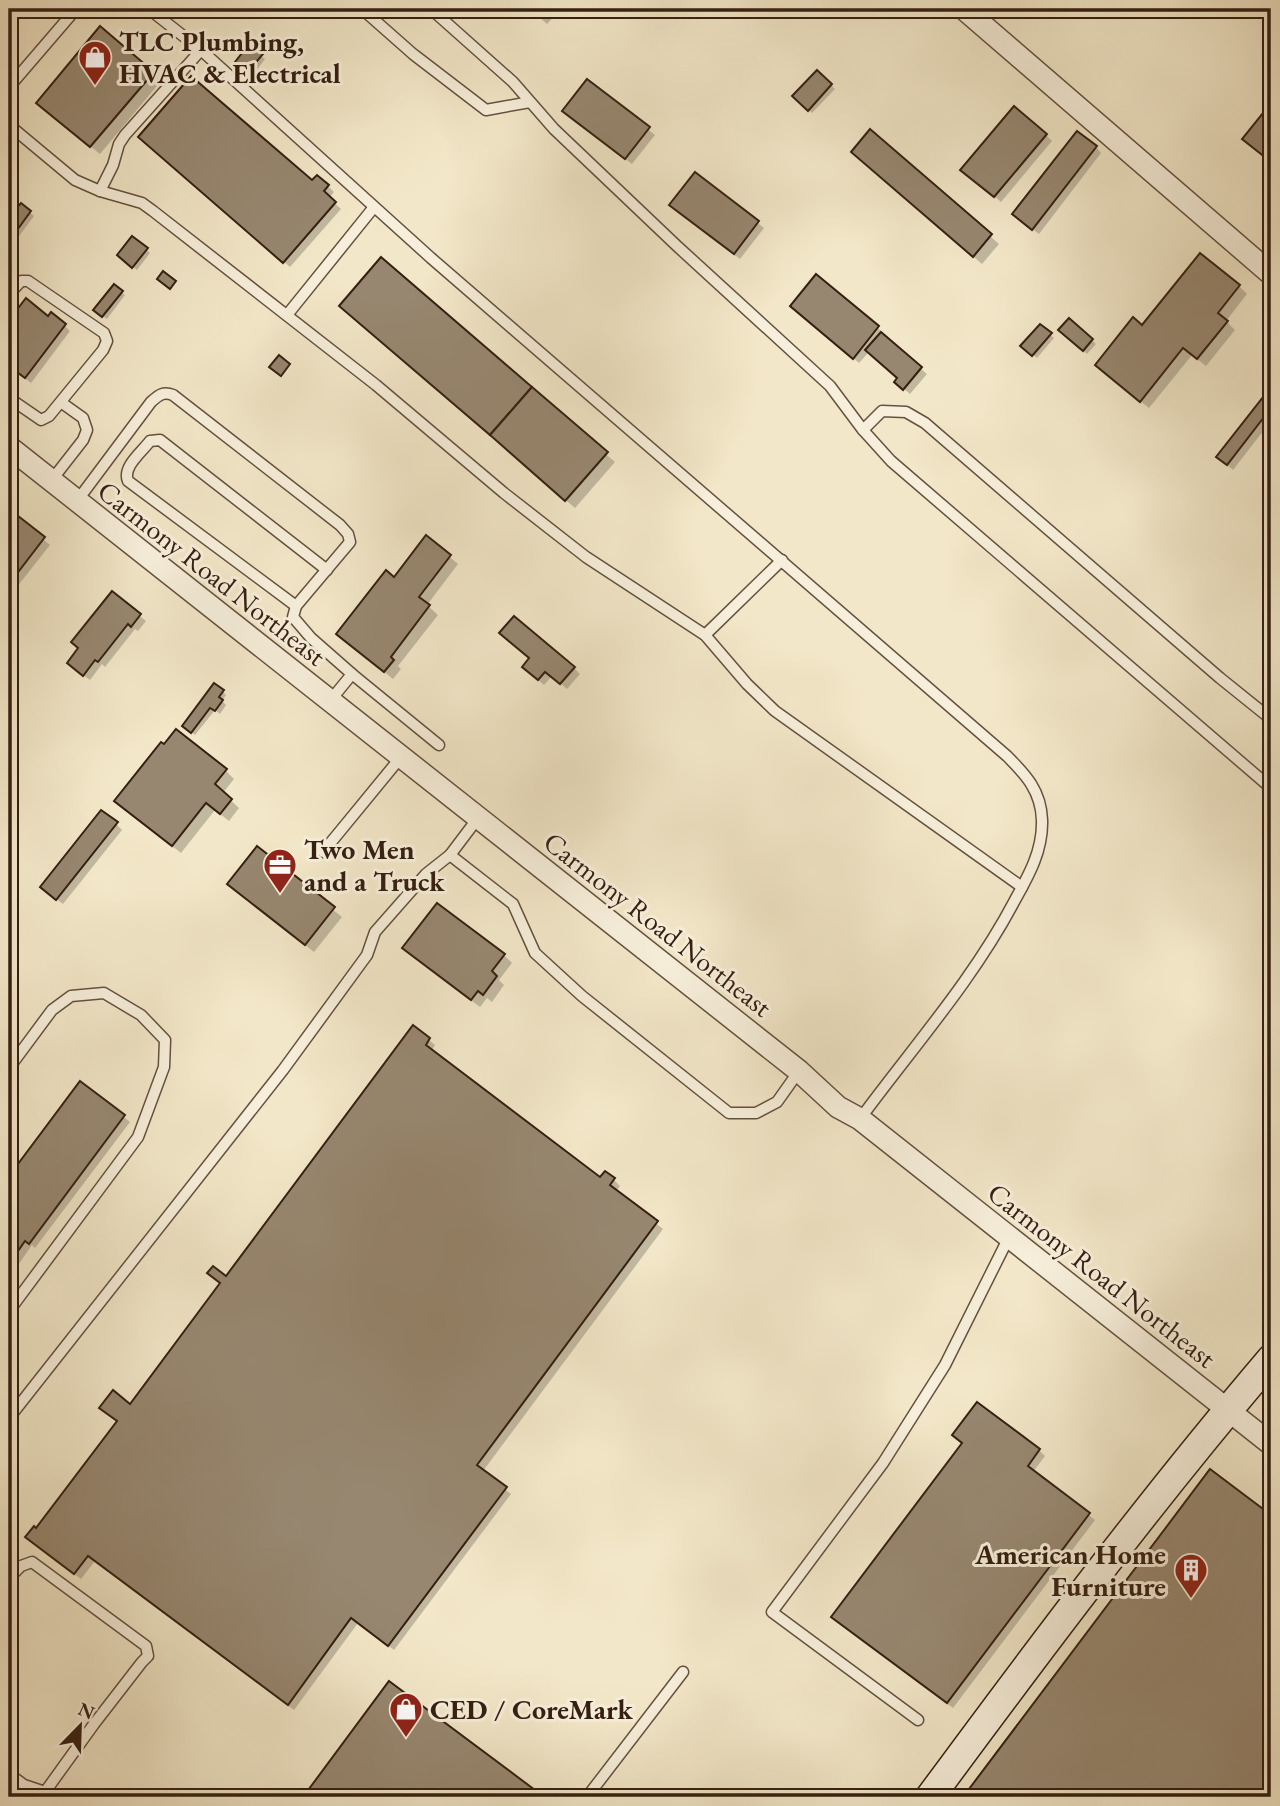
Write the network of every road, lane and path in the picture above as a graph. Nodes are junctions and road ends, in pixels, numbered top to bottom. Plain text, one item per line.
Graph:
1 (76, 9) edge
2 (149, 9) edge
3 (362, 9) edge
4 (431, 9) edge
5 (964, 9) edge
6 (201, 50) junction
7 (9, 88) edge
8 (530, 102) junction
9 (9, 125) edge
10 (100, 191) junction
11 (374, 206) junction
12 (1271, 274) edge
13 (9, 294) edge
14 (287, 315) junction
15 (9, 398) edge
16 (62, 403) junction
17 (863, 430) junction
18 (9, 447) edge
19 (51, 481) junction
20 (77, 501) junction
21 (782, 560) junction
22 (327, 570) junction
23 (296, 606) junction
24 (705, 635) junction
25 (352, 674) junction
26 (330, 701) junction
27 (1271, 719) edge
28 (439, 745) dead end
29 (401, 757) junction
30 (1271, 788) edge
31 (478, 818) junction
32 (323, 852) dead end
33 (450, 855) junction
34 (1022, 887) junction
35 (9, 1068) edge
36 (799, 1071) junction
37 (860, 1119) junction
38 (1009, 1237) junction
39 (9, 1311) edge
40 (1271, 1359) edge
41 (1228, 1410) junction
42 (9, 1418) edge
43 (1271, 1444) edge
44 (9, 1573) edge
45 (683, 1672) dead end
46 (918, 1720) dead end
47 (9, 1774) edge
48 (587, 1797) edge
49 (930, 1797) edge

1 - 7 lane
2 - 6 lane
3 - 8 lane
4 - 8 lane
5 - 12 street
6 - 10 lane
6 - 11 lane
8 - 17 lane
9 - 10 lane
10 - 14 lane
11 - 14 lane
11 - 21 lane
13 - 16 lane
14 - 24 lane
15 - 16 lane
16 - 19 lane
17 - 27 lane
17 - 30 lane
18 - 19 street, Carmony Road Northeast
19 - 20 street, Carmony Road Northeast
20 - 22 lane
20 - 26 street, Carmony Road Northeast
21 - 24 lane
21 - 34 lane
22 - 23 lane
22 - 23 lane
23 - 25 lane
24 - 34 lane
25 - 26 lane
25 - 28 lane
26 - 29 street, Carmony Road Northeast
29 - 31 street, Carmony Road Northeast
29 - 32 lane
31 - 33 lane
31 - 36 street, Carmony Road Northeast
33 - 36 lane
33 - 42 lane
34 - 37 lane
35 - 39 lane
36 - 37 street, Carmony Road Northeast
37 - 38 street, Carmony Road Northeast
38 - 41 street, Carmony Road Northeast
38 - 46 lane
40 - 41 street
41 - 43 street, Carmony Road Northeast
41 - 49 street
44 - 47 lane
45 - 48 lane

